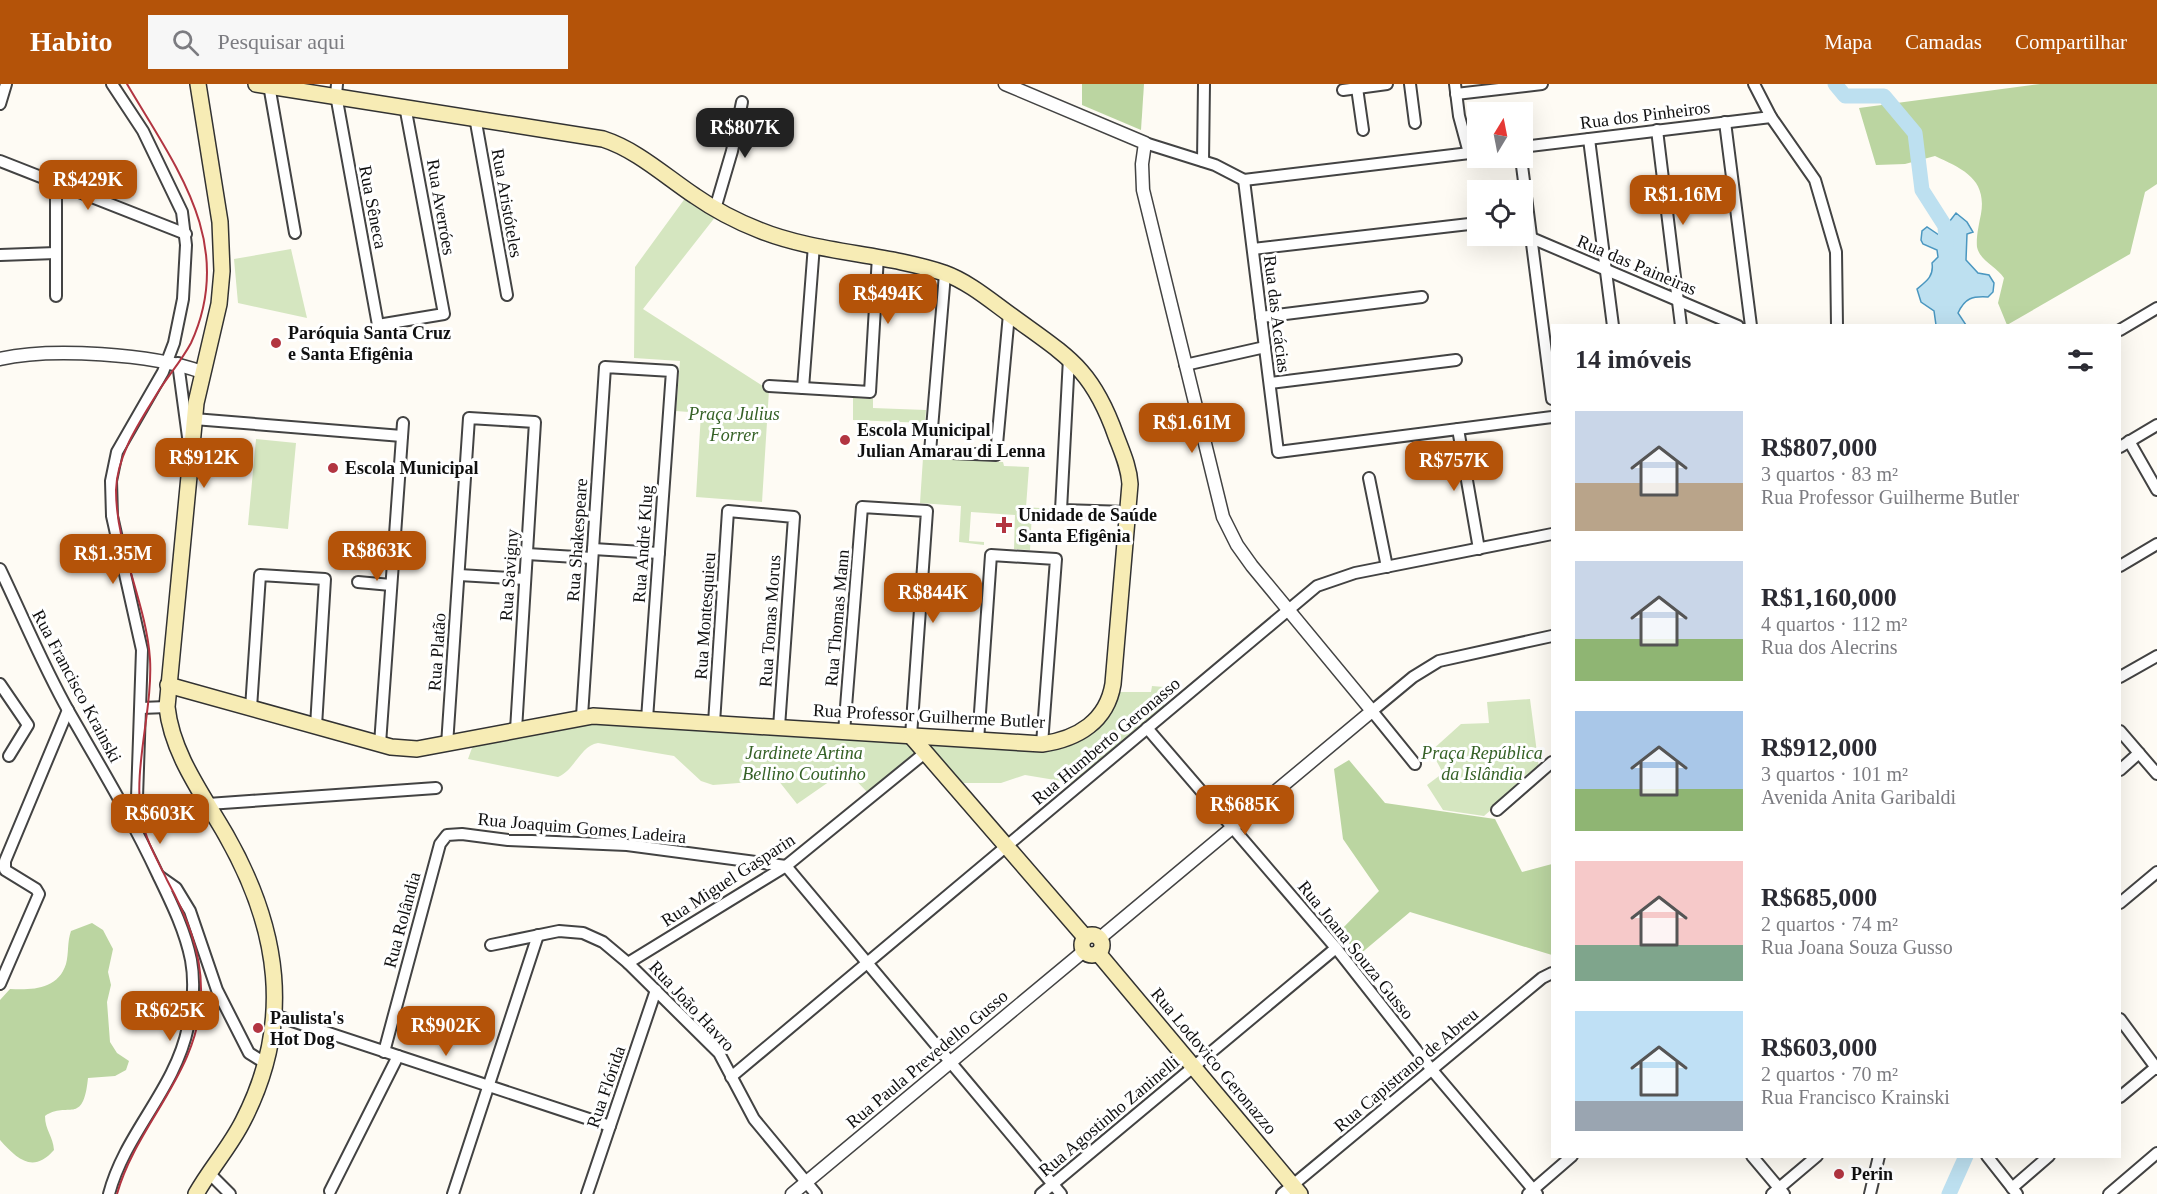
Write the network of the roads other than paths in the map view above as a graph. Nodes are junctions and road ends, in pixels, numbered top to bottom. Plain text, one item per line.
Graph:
1 (6, 84) edge
2 (112, 84) edge
3 (198, 84) edge
4 (264, 84) edge
5 (1005, 84) edge
6 (1204, 84) edge
7 (1387, 84) edge
8 (1410, 84) edge
9 (1542, 84) edge
10 (1754, 84) edge
11 (1027, 88) edge
12 (1357, 88) junction
13 (1455, 89) edge
14 (336, 90) edge
15 (1343, 90) dead end
16 (742, 102) dead end
17 (0, 104) edge
18 (405, 106) junction
19 (475, 117) junction
20 (1771, 117) junction
21 (1725, 122) junction
22 (1415, 123) dead end
23 (1363, 130) dead end
24 (1657, 130) junction
25 (1467, 138) edge
26 (1589, 139) junction
27 (1145, 143) junction
28 (1533, 146) edge
29 (1467, 154) edge
30 (0, 161) edge
31 (1203, 161) junction
32 (1244, 180) junction
33 (56, 183) junction
34 (715, 209) junction
35 (1467, 224) edge
36 (295, 233) dead end
37 (186, 234) junction
38 (1533, 239) edge
39 (814, 245) junction
40 (1529, 246) edge
41 (1253, 249) junction
42 (56, 253) junction
43 (0, 255) edge
44 (878, 256) junction
45 (1606, 269) junction
46 (945, 274) junction
47 (56, 296) dead end
48 (507, 296) dead end
49 (1422, 297) dead end
50 (1678, 300) junction
51 (2155, 312) edge
52 (444, 314) joint
53 (1009, 314) junction
54 (1261, 317) junction
55 (1613, 324) edge
56 (1681, 324) edge
57 (1733, 324) edge
58 (1751, 324) edge
59 (1837, 324) edge
60 (2121, 329) edge
61 (1265, 347) junction
62 (1069, 358) junction
63 (0, 359) edge
64 (1456, 360) dead end
65 (172, 362) junction
66 (1185, 365) junction
67 (605, 367) joint
68 (201, 372) junction
69 (1270, 383) junction
70 (769, 386) dead end
71 (803, 388) junction
72 (1551, 392) edge
73 (1551, 417) edge
74 (194, 419) junction
75 (535, 422) joint
76 (403, 423) dead end
77 (2157, 425) edge
78 (1458, 429) junction
79 (402, 436) junction
80 (2124, 444) edge
81 (191, 455) junction
82 (1369, 478) dead end
83 (2157, 490) edge
84 (728, 511) joint
85 (1128, 512) junction
86 (1551, 534) edge
87 (2157, 544) edge
88 (1479, 549) junction
89 (659, 553) junction
90 (527, 554) junction
91 (593, 554) junction
92 (2121, 565) edge
93 (1387, 567) junction
94 (0, 571) edge
95 (459, 575) junction
96 (525, 579) junction
97 (358, 582) dead end
98 (391, 585) junction
99 (1288, 609) junction
100 (1551, 636) edge
101 (2157, 656) edge
102 (2121, 676) edge
103 (0, 684) edge
104 (168, 685) junction
105 (167, 707) junction
106 (141, 708) junction
107 (251, 708) junction
108 (68, 710) junction
109 (1372, 711) junction
110 (582, 716) junction
111 (647, 719) junction
112 (714, 723) junction
113 (316, 726) junction
114 (779, 727) junction
115 (1147, 728) junction
116 (516, 730) junction
117 (2121, 731) edge
118 (844, 732) junction
119 (911, 736) junction
120 (978, 741) junction
121 (380, 744) junction
122 (1042, 744) junction
123 (447, 745) junction
124 (926, 752) junction
125 (2139, 753) junction
126 (9, 756) dead end
127 (1551, 763) edge
128 (1415, 764) dead end
129 (2121, 769) edge
130 (2157, 774) edge
131 (436, 788) dead end
132 (208, 804) junction
133 (1497, 810) dead end
134 (136, 827) junction
135 (1232, 827) junction
136 (447, 835) joint
137 (1007, 846) junction
138 (786, 866) junction
139 (2157, 872) edge
140 (159, 875) junction
141 (2121, 902) edge
142 (538, 936) junction
143 (491, 945) dead end
144 (1092, 945) junction
145 (1336, 948) junction
146 (628, 963) junction
147 (867, 963) junction
148 (1551, 974) edge
149 (0, 984) edge
150 (656, 990) junction
151 (274, 1015) junction
152 (2121, 1020) edge
153 (384, 1052) junction
154 (398, 1056) junction
155 (950, 1062) junction
156 (265, 1063) junction
157 (1194, 1066) junction
158 (2156, 1068) edge
159 (1432, 1070) junction
160 (731, 1077) junction
161 (488, 1086) junction
162 (2121, 1096) edge
163 (610, 1126) junction
164 (2157, 1153) edge
165 (1570, 1158) edge
166 (1753, 1158) edge
167 (1815, 1158) edge
168 (1879, 1158) edge
169 (1989, 1158) edge
170 (2047, 1158) edge
171 (209, 1173) junction
172 (806, 1182) junction
173 (1053, 1185) junction
174 (330, 1191) dead end
175 (1292, 1191) edge
176 (2014, 1191) edge
177 (1533, 1192) edge
178 (1778, 1192) edge
179 (109, 1194) edge
180 (196, 1194) edge
181 (230, 1194) edge
182 (453, 1194) edge
183 (587, 1194) edge
184 (792, 1194) edge
185 (816, 1194) edge
186 (1041, 1194) edge
187 (1061, 1194) edge
188 (1870, 1194) edge
189 (2109, 1194) edge

1 - 17 street
2 - 37 street
3 - 68 main road
4 - 14 main road, Rua Professor Guilherme Butler
4 - 36 street
5 - 11 street
6 - 31 street
7 - 12 street
8 - 22 street
9 - 13 street
10 - 20 street
11 - 27 street
12 - 15 street
12 - 23 street
13 - 25 street
14 - 18 main road, Rua Professor Guilherme Butler
14 - 52 street, Rua Sêneca
16 - 34 street
18 - 19 main road, Rua Professor Guilherme Butler
18 - 52 street, Rua Averróes
19 - 34 main road, Rua Professor Guilherme Butler
19 - 48 street, Rua Aristóteles
20 - 21 street, Rua dos Pinheiros
20 - 59 street
21 - 24 street, Rua dos Pinheiros
21 - 58 street
24 - 26 street, Rua dos Pinheiros
24 - 50 street
26 - 28 street, Rua dos Pinheiros
26 - 45 street
27 - 31 street
27 - 66 street
29 - 32 street
30 - 33 street
31 - 32 street
32 - 41 street, Rua das Acácias
33 - 37 street
33 - 42 street
34 - 39 main road, Rua Professor Guilherme Butler
35 - 41 street
37 - 65 street
38 - 45 street, Rua das Paineiras
39 - 44 main road, Rua Professor Guilherme Butler
39 - 71 street
40 - 72 street
41 - 54 street, Rua das Acácias
42 - 43 street
42 - 47 street
44 - 46 main road, Rua Professor Guilherme Butler
44 - 71 street
45 - 50 street, Rua das Paineiras
45 - 55 street
46 - 53 main road, Rua Professor Guilherme Butler
46 - 53 street
49 - 54 street
50 - 56 street
50 - 57 street, Rua das Paineiras
51 - 60 street
53 - 62 main road, Rua Professor Guilherme Butler
54 - 61 street, Rua das Acácias
61 - 66 street
61 - 69 street, Rua das Acácias
62 - 85 main road, Rua Professor Guilherme Butler
62 - 85 street
63 - 65 street
64 - 69 street
65 - 68 street
65 - 81 street
65 - 106 street
66 - 99 street
67 - 89 street, Rua André Klug
67 - 91 street, Rua Shakespeare
68 - 74 main road
69 - 78 street, Rua das Acácias
70 - 71 street
73 - 78 street
74 - 79 street
74 - 81 main road
75 - 90 street, Rua Savigny
75 - 95 street, Rua Platão
76 - 79 street
77 - 80 street
78 - 88 street
79 - 98 street
80 - 83 street
81 - 104 main road
82 - 93 street
84 - 112 street, Rua Montesquieu
84 - 114 street, Rua Tomas Morus
85 - 122 main road, Rua Professor Guilherme Butler
86 - 88 street, Rua Humberto Geronasso
87 - 92 street
88 - 93 street, Rua Humberto Geronasso
89 - 91 street
89 - 111 street, Rua André Klug
90 - 91 street
90 - 96 street, Rua Savigny
91 - 110 street, Rua Shakespeare
93 - 99 street, Rua Humberto Geronasso
94 - 108 street, Rua Francisco Krainski
95 - 96 street
95 - 123 street, Rua Platão
96 - 116 street, Rua Savigny
97 - 98 street
98 - 121 street
99 - 109 street
99 - 115 street, Rua Humberto Geronasso
100 - 109 street, Rua Paula Prevedello Gusso
101 - 102 street
103 - 126 street
104 - 105 main road
104 - 107 main road, Rua Professor Guilherme Butler
105 - 106 street
105 - 132 main road
106 - 134 street
107 - 113 main road, Rua Professor Guilherme Butler
107 - 113 street
108 - 134 street, Rua Francisco Krainski
108 - 149 street
109 - 128 street
109 - 135 street, Rua Paula Prevedello Gusso
110 - 111 main road, Rua Professor Guilherme Butler
110 - 116 main road, Rua Professor Guilherme Butler
111 - 112 main road, Rua Professor Guilherme Butler
112 - 114 main road, Rua Professor Guilherme Butler
113 - 121 main road, Rua Professor Guilherme Butler
114 - 118 main road, Rua Professor Guilherme Butler
115 - 135 street, Rua Joana Souza Gusso
115 - 137 street, Rua Humberto Geronasso
116 - 123 main road, Rua Professor Guilherme Butler
117 - 125 street
118 - 119 main road, Rua Professor Guilherme Butler
118 - 119 street, Rua Thomas Mann
119 - 120 main road, Rua Professor Guilherme Butler
119 - 124 main road, Rua Lodovico Geronazzo
120 - 122 main road, Rua Professor Guilherme Butler
120 - 122 street
121 - 123 main road, Rua Professor Guilherme Butler
124 - 137 main road, Rua Lodovico Geronazzo
124 - 138 street, Rua Miguel Gasparin
125 - 129 street
125 - 130 street
127 - 133 street
131 - 132 street
132 - 151 main road
134 - 140 street, Rua Francisco Krainski
135 - 144 street, Rua Paula Prevedello Gusso
135 - 145 street, Rua Joana Souza Gusso
136 - 138 street, Rua Joaquim Gomes Ladeira
136 - 153 street, Rua Rolândia
137 - 144 main road, Rua Lodovico Geronazzo
137 - 147 street, Rua Humberto Geronasso
138 - 146 street, Rua Miguel Gasparin
138 - 147 street
139 - 141 street
140 - 156 street, Rua Francisco Krainski
140 - 179 street
142 - 143 street, Rua João Havro
142 - 146 street, Rua João Havro
142 - 161 street
144 - 155 street, Rua Paula Prevedello Gusso
144 - 157 main road, Rua Lodovico Geronazzo
145 - 157 street, Rua Agostinho Zaninelli
145 - 159 street, Rua Joana Souza Gusso
146 - 150 street, Rua João Havro
147 - 155 street
147 - 160 street, Rua Humberto Geronasso
148 - 159 street, Rua Capistrano de Abreu
150 - 160 street, Rua João Havro
150 - 163 street, Rua Flórida
151 - 153 street
151 - 156 main road
152 - 158 street
153 - 154 street
154 - 161 street
154 - 174 street
155 - 172 street, Rua Paula Prevedello Gusso
155 - 173 street
156 - 171 main road
157 - 173 street, Rua Agostinho Zaninelli
157 - 175 main road, Rua Lodovico Geronazzo
158 - 162 street
159 - 175 street, Rua Capistrano de Abreu
159 - 177 street, Rua Joana Souza Gusso
160 - 172 street, Rua João Havro
161 - 163 street
161 - 182 street
163 - 183 street, Rua Flórida
164 - 189 street
165 - 177 street
166 - 178 street
167 - 178 street
168 - 188 street
169 - 176 street
170 - 176 street
171 - 180 main road
171 - 181 street
172 - 184 street, Rua Paula Prevedello Gusso
172 - 185 street, Rua João Havro
173 - 186 street, Rua Agostinho Zaninelli
173 - 187 street

